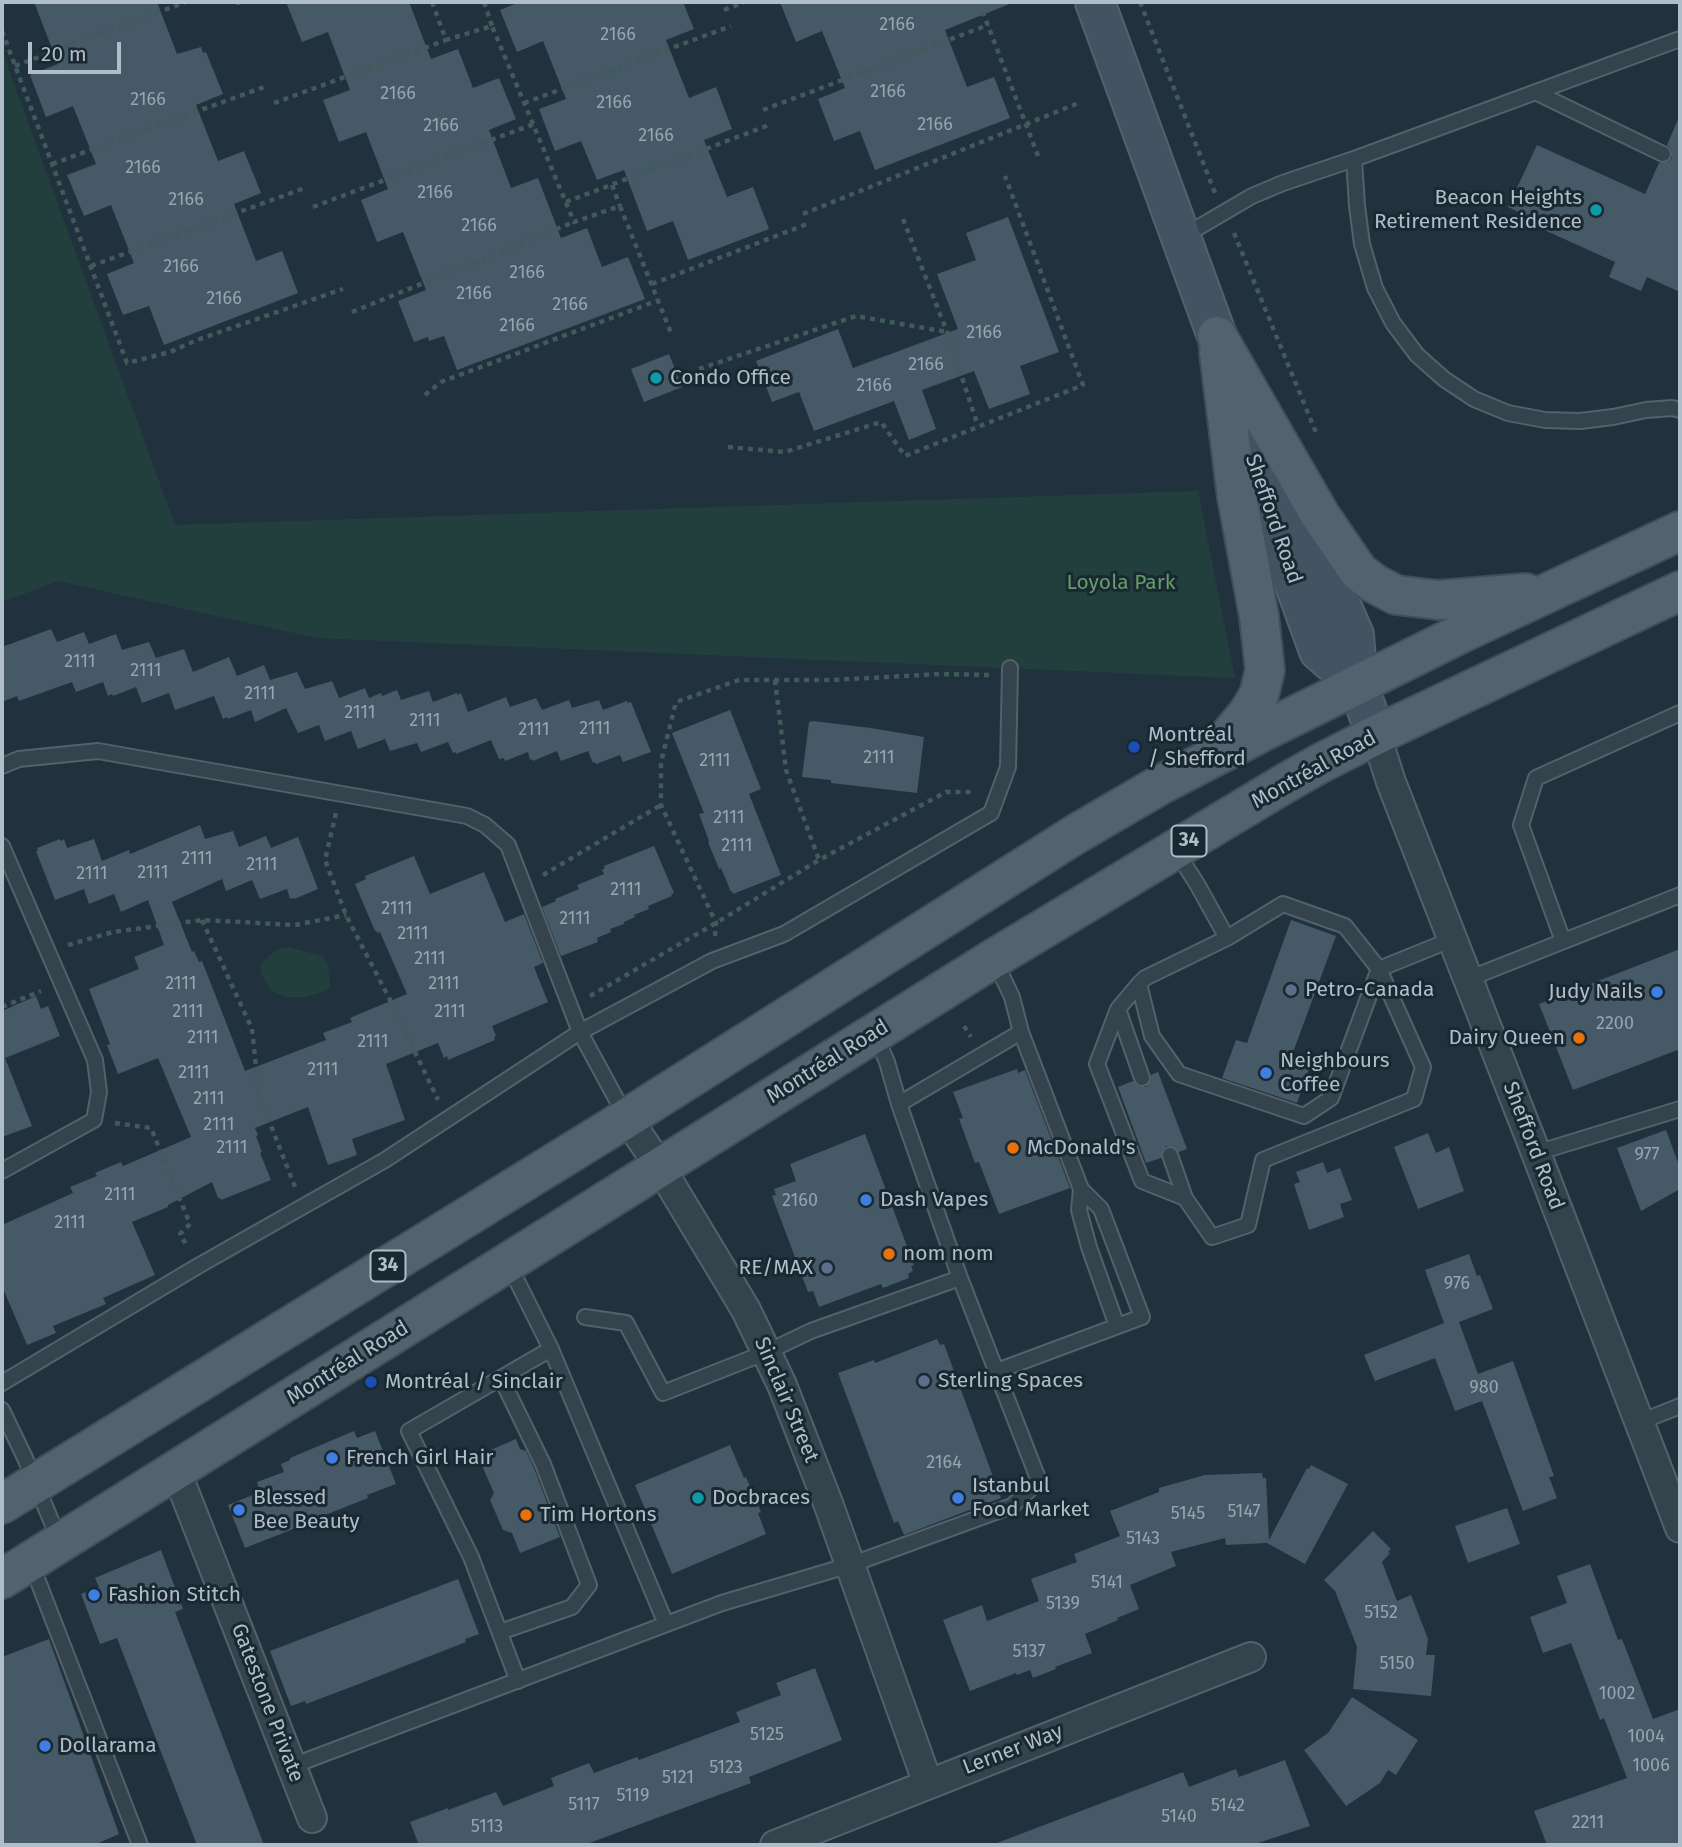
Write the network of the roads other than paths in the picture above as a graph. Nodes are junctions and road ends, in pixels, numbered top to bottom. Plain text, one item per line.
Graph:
1 (1095, 2) edge
2 (1680, 39) edge
3 (1535, 92) junction
4 (1663, 154) dead end
5 (1354, 159) junction
6 (1182, 237) junction
7 (1217, 336) junction
8 (1680, 410) edge
9 (1680, 531) edge
10 (1553, 591) junction
11 (1680, 591) edge
12 (1010, 672) road end
13 (1358, 685) junction
14 (1680, 713) edge
15 (1376, 735) junction
16 (1206, 762) junction
17 (2, 766) edge
18 (2, 846) edge
19 (1175, 849) junction
20 (1680, 895) edge
21 (1227, 937) junction
22 (1453, 939) junction
23 (1563, 941) junction
24 (993, 959) junction
25 (1379, 969) junction
26 (1468, 979) junction
27 (1139, 984) junction
28 (1118, 1009) junction
29 (580, 1032) junction
30 (1021, 1032) junction
31 (874, 1033) junction
32 (1142, 1078) dead end
33 (899, 1104) junction
34 (1680, 1109) edge
35 (627, 1118) junction
36 (1536, 1153) junction
37 (1170, 1155) dead end
38 (660, 1167) junction
39 (2, 1171) edge
40 (1081, 1189) junction
41 (1185, 1198) junction
42 (508, 1262) junction
43 (960, 1278) junction
44 (585, 1317) dead end
45 (1117, 1326) junction
46 (551, 1349) junction
47 (767, 1352) junction
48 (997, 1371) junction
49 (501, 1378) junction
50 (2, 1383) edge
51 (1680, 1406) edge
52 (2, 1410) edge
53 (1640, 1422) junction
54 (176, 1471) junction
55 (35, 1484) junction
56 (2, 1504) edge
57 (1680, 1528) edge
58 (31, 1561) edge
59 (850, 1565) junction
60 (666, 1624) junction
61 (500, 1632) junction
62 (1251, 1657) dead end
63 (518, 1681) junction
64 (292, 1766) junction
65 (928, 1784) junction
66 (312, 1818) dead end
67 (140, 1845) edge
68 (775, 1845) edge

1 - 6 street, Shefford Road
2 - 3 lane
3 - 4 lane
3 - 5 lane
5 - 6 lane
5 - 8 lane
6 - 7 street, Shefford Road
7 - 10 main road
7 - 13 street, Shefford Road
7 - 16 main road
9 - 10 main road, 34
10 - 13 main road, 34
11 - 15 main road, Montréal Road / 34
12 - 29 lane
13 - 15 street, Shefford Road
13 - 16 main road, 34
14 - 23 lane
15 - 19 main road, Montréal Road / 34
15 - 22 street, Shefford Road
16 - 35 main road, 34
17 - 29 lane
18 - 39 lane
19 - 21 lane
19 - 24 main road, Montréal Road / 34
20 - 23 lane
21 - 25 lane
21 - 27 lane
22 - 25 lane
22 - 26 street, Shefford Road
23 - 26 lane
24 - 30 lane
24 - 31 main road, Montréal Road / 34
25 - 27 lane
25 - 41 lane
26 - 36 street, Shefford Road
27 - 28 lane
28 - 32 lane
28 - 41 lane
29 - 35 lane
29 - 50 lane
30 - 33 lane
30 - 40 lane
31 - 33 lane
31 - 38 main road, Montréal Road / 34
33 - 43 lane
34 - 36 lane
35 - 38 street, Sinclair Street
35 - 55 main road, 34
36 - 53 street, Shefford Road
37 - 41 lane
38 - 42 main road, Montréal Road / 34
38 - 47 street, Sinclair Street
40 - 45 lane
40 - 45 lane
42 - 46 lane
42 - 54 main road, Montréal Road / 34
43 - 47 lane
43 - 48 lane
44 - 47 lane
45 - 48 lane
46 - 49 lane
46 - 60 lane
47 - 59 street, Sinclair Street
48 - 59 lane
49 - 61 lane
49 - 61 lane
51 - 53 lane
52 - 55 lane
53 - 57 street, Shefford Road
54 - 58 main road, Montréal Road / 34
54 - 64 street, Gatestone Private
55 - 56 main road, 34
55 - 58 lane
58 - 67 lane
59 - 60 lane
59 - 65 street, Sinclair Street
60 - 63 lane
61 - 63 lane
62 - 65 street, Lerner Way
63 - 64 lane
64 - 66 street, Gatestone Private
65 - 68 street, Lerner Way

